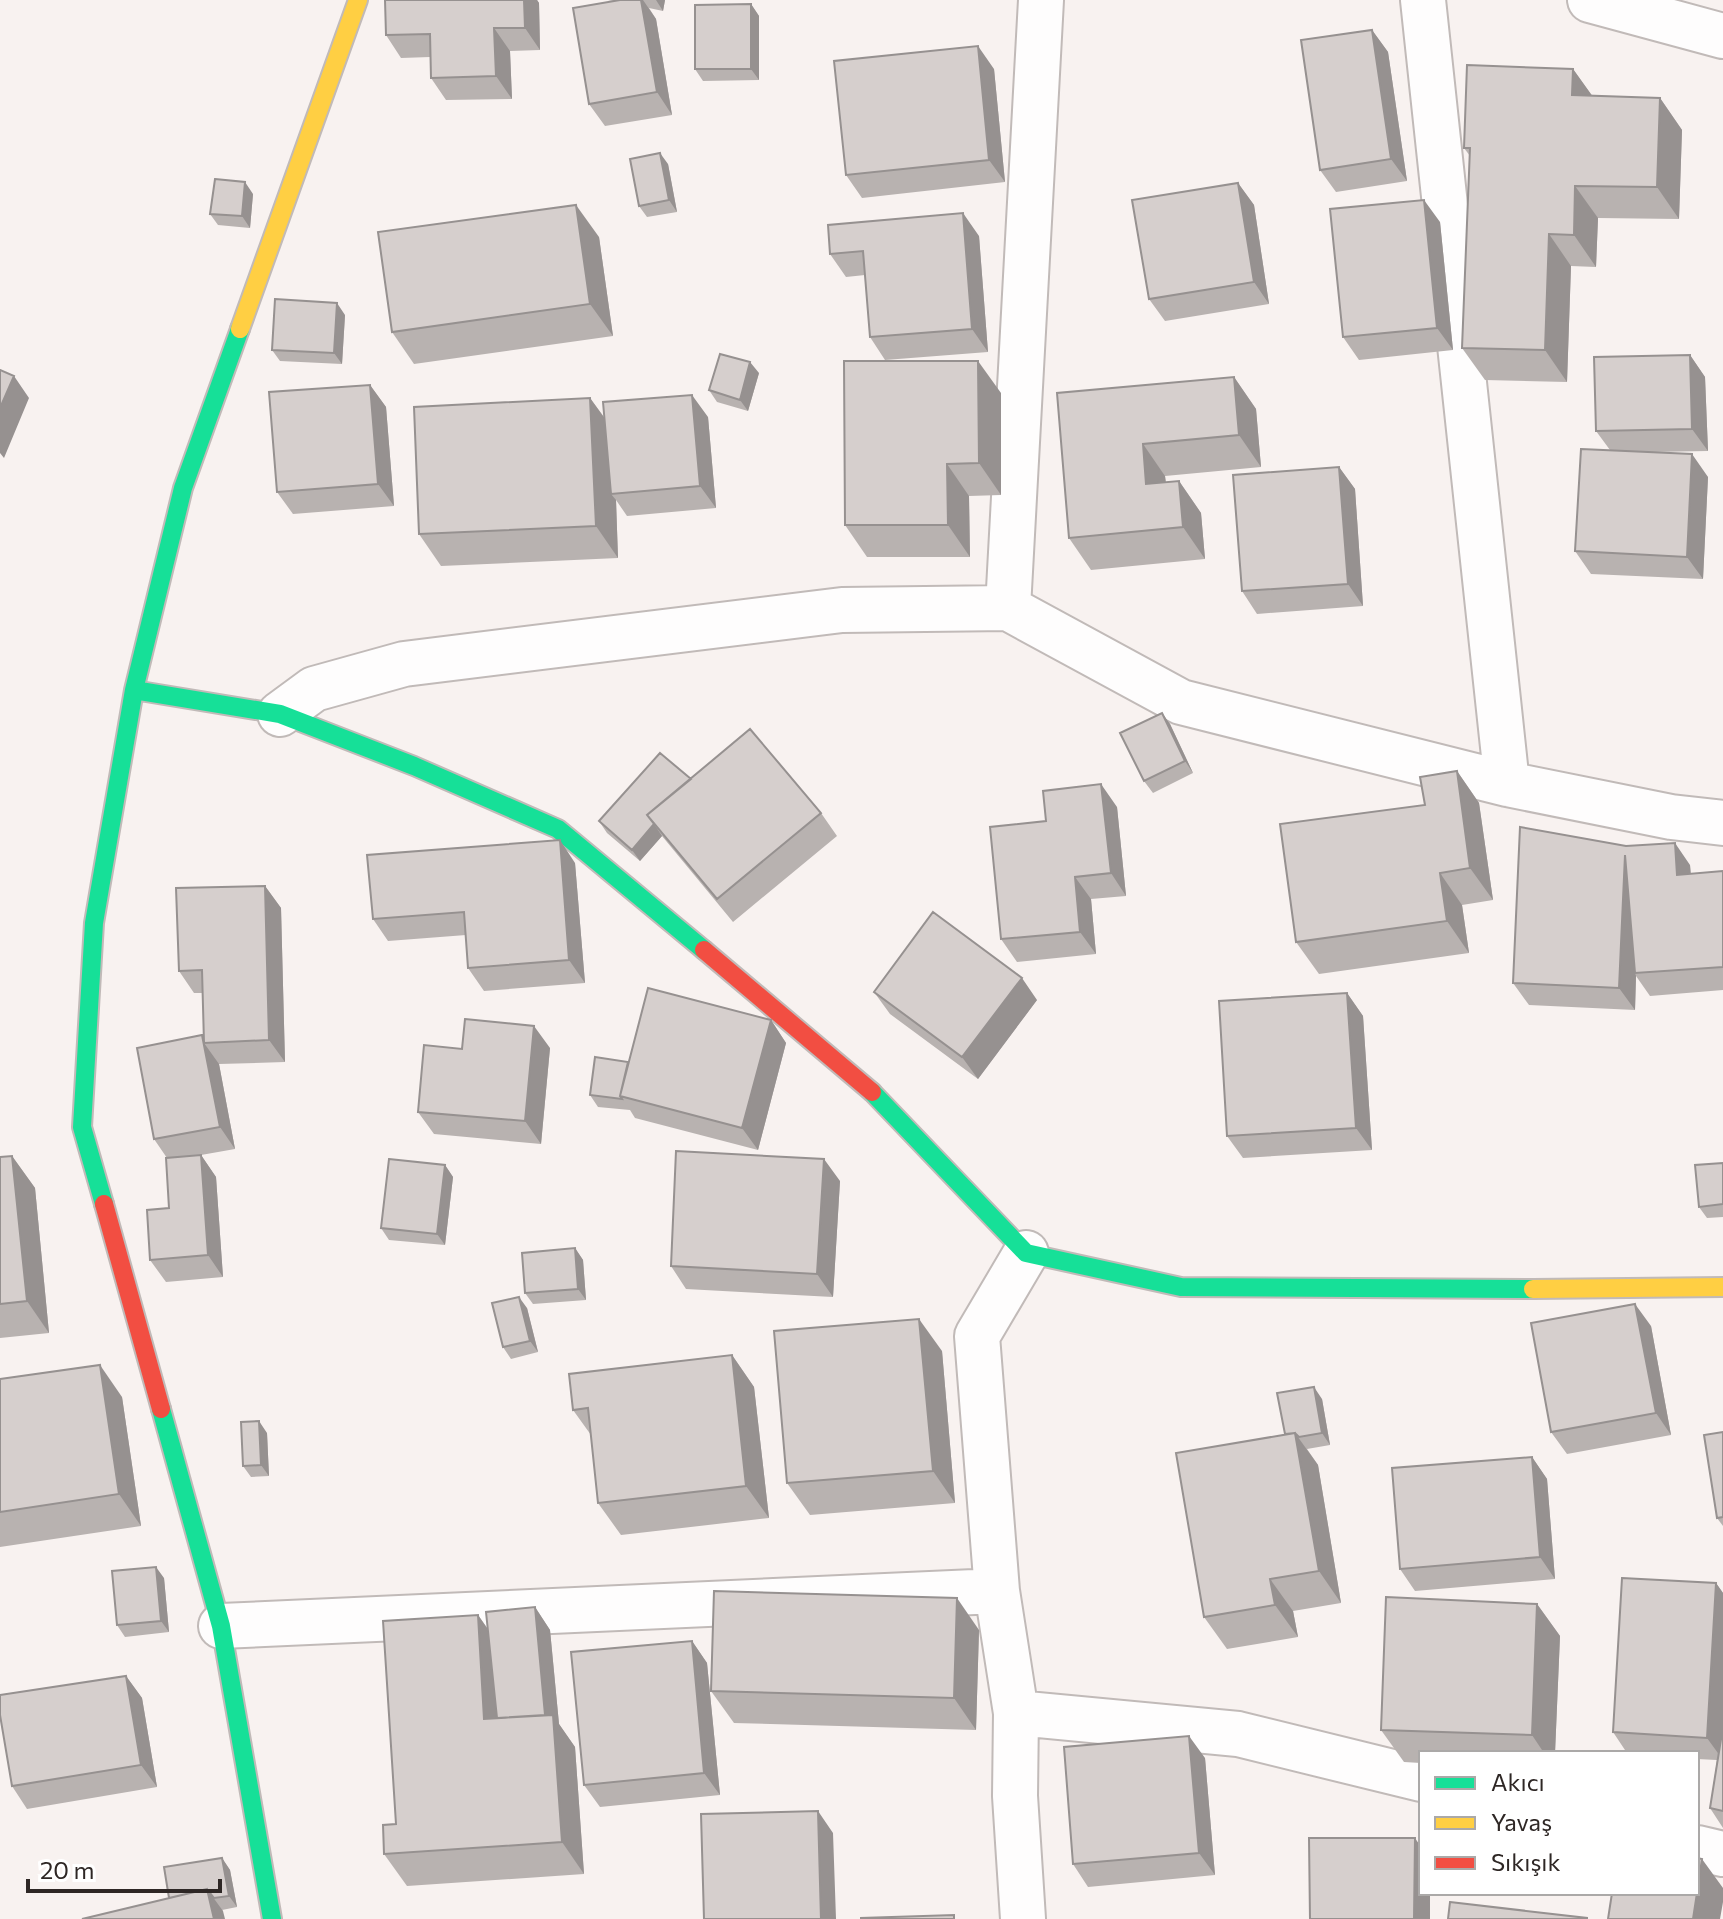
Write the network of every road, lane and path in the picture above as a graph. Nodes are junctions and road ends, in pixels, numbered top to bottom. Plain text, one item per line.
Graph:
1 (358, 0) edge
2 (1041, 0) edge
3 (1423, 0) edge
4 (1590, 0) edge
5 (1723, 36) edge
6 (1008, 608) junction
7 (134, 690) junction
8 (280, 714) junction
9 (1507, 784) junction
10 (1723, 823) edge
11 (1026, 1253) junction
12 (1723, 1287) edge
13 (997, 1591) junction
14 (221, 1626) junction
15 (1016, 1713) junction
16 (1419, 1779) edge
17 (1699, 1848) edge
18 (1723, 1854) edge
19 (272, 1919) edge
20 (1023, 1919) edge

1 - 7 street
2 - 6 street
3 - 9 street
4 - 5 street
6 - 8 street
6 - 9 street
7 - 8 street
7 - 14 street
8 - 11 street
9 - 10 street
11 - 12 street
11 - 13 street
13 - 14 street
13 - 15 street
14 - 19 street
15 - 16 street
15 - 20 street
17 - 18 street

